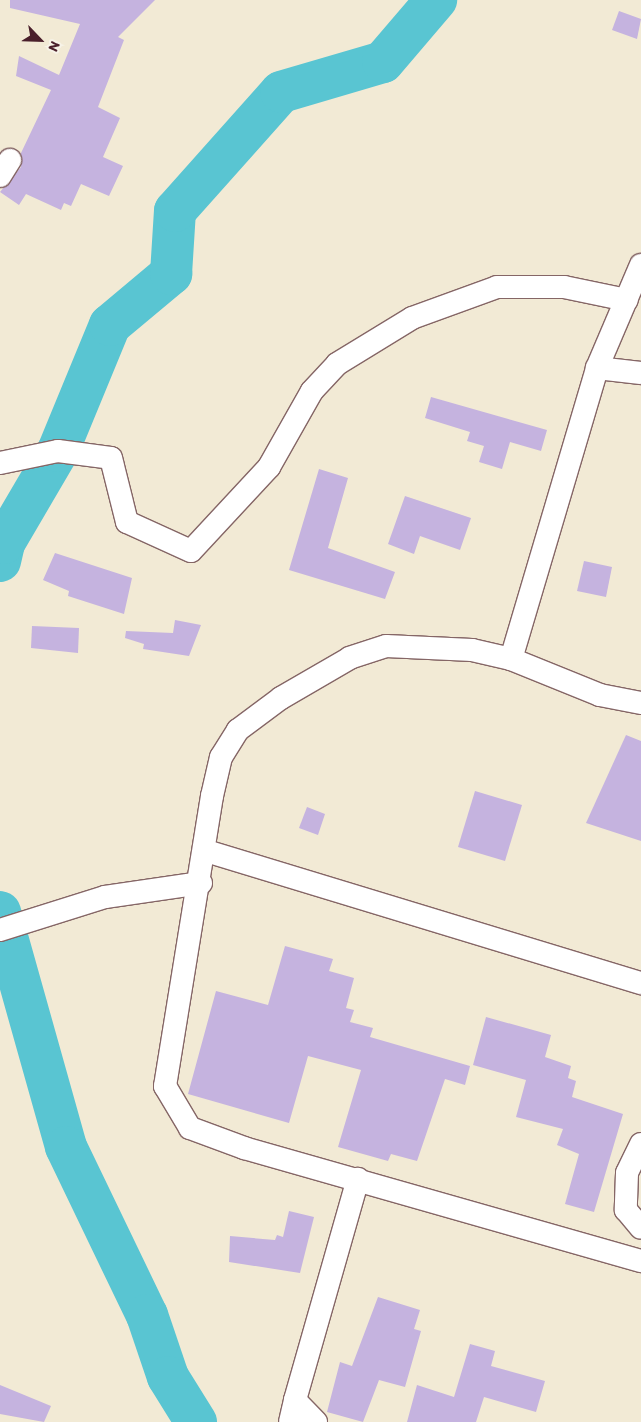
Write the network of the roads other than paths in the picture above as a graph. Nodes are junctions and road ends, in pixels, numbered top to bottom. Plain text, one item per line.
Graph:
1 (641, 266) edge
2 (627, 300) junction
3 (597, 368) junction
4 (641, 373) edge
5 (0, 463) edge
6 (511, 659) junction
7 (641, 704) edge
8 (206, 851) junction
9 (201, 884) junction
10 (0, 930) edge
11 (641, 983) edge
12 (641, 1144) edge
13 (358, 1179) junction
14 (641, 1228) edge
15 (641, 1261) edge
16 (295, 1400) junction
17 (290, 1422) edge
18 (316, 1422) edge

1 - 2 street
2 - 3 street
2 - 5 street
3 - 4 street
3 - 6 street
6 - 7 street
6 - 8 street
8 - 9 street
8 - 11 street
9 - 10 street
9 - 13 street
12 - 14 street
13 - 15 street
13 - 16 street
16 - 17 street
16 - 18 street

